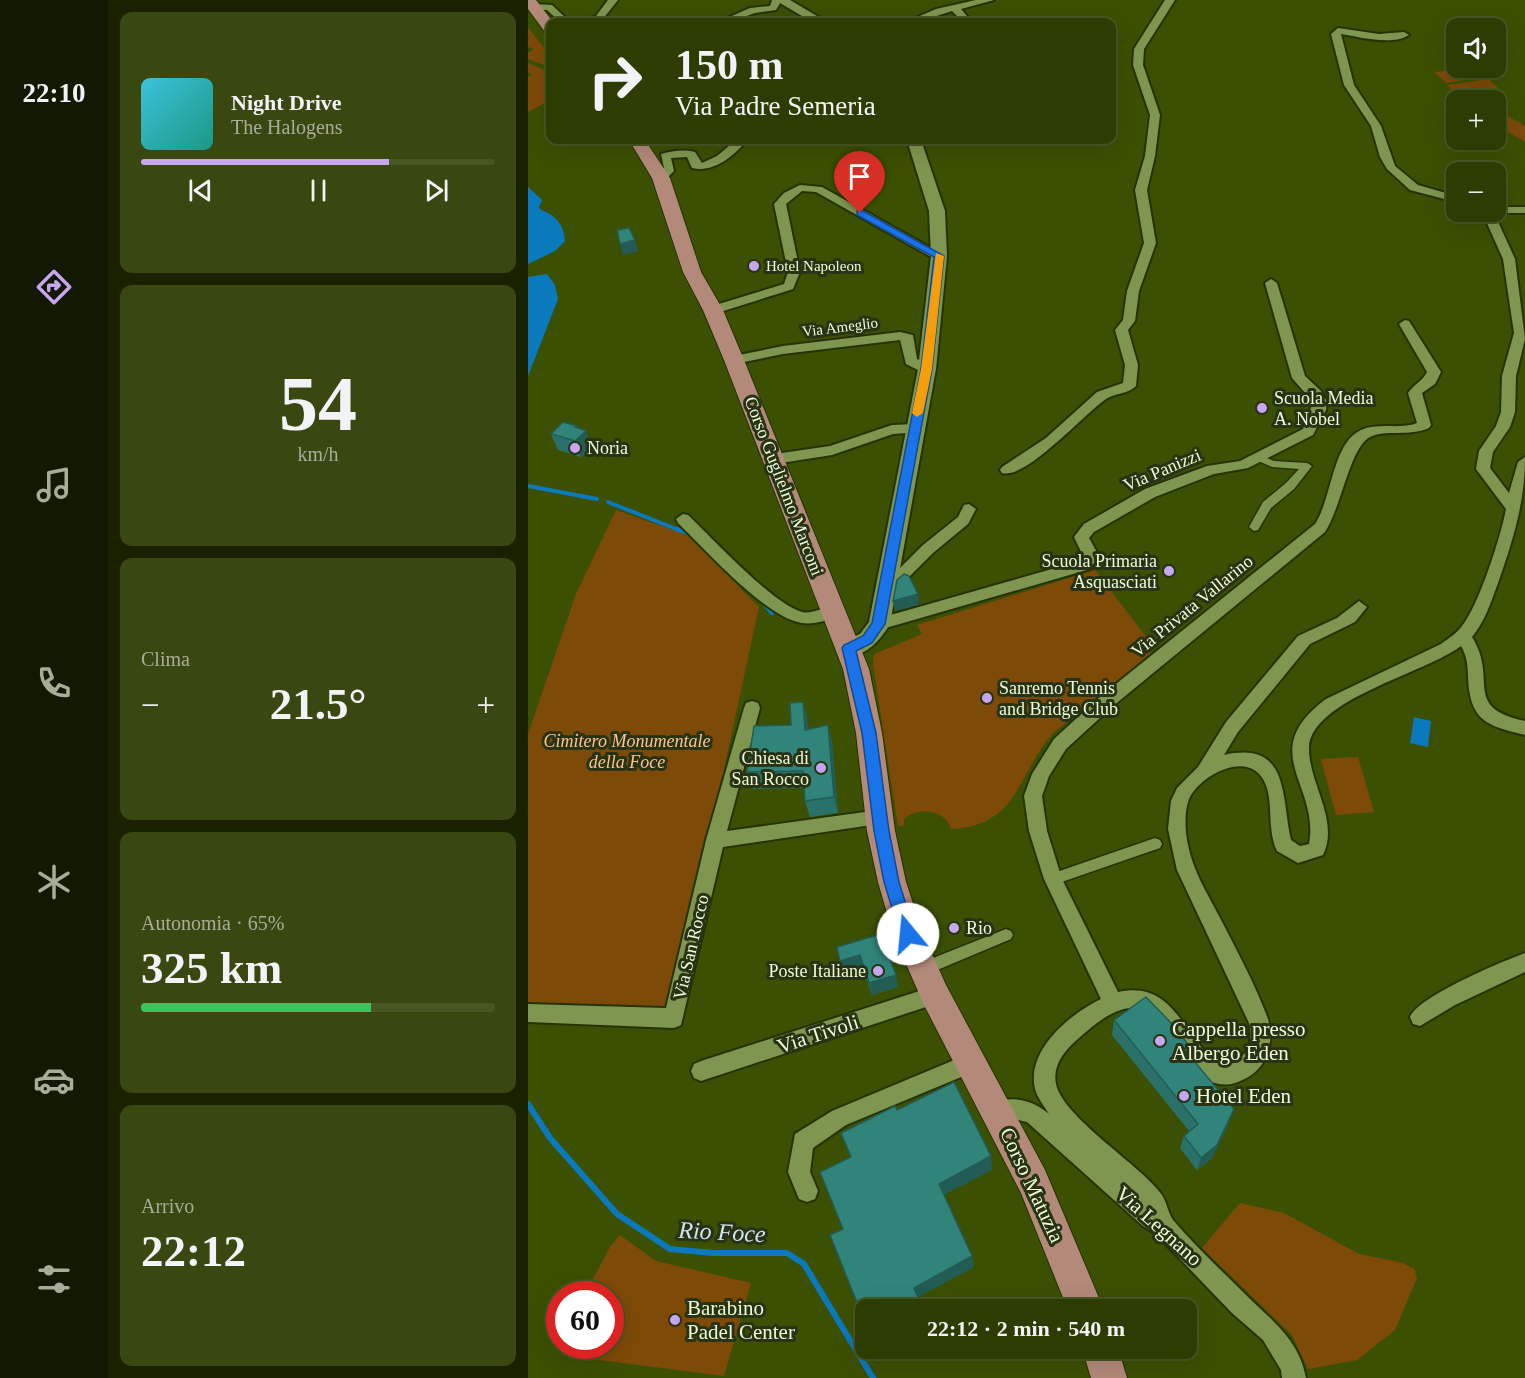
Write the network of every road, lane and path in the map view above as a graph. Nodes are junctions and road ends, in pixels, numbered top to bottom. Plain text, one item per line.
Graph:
1 (613, 0) edge
2 (779, 0) edge
3 (989, 0) edge
4 (1170, 0) edge
5 (532, 4) edge
6 (955, 8) junction
7 (561, 18) edge
8 (599, 18) edge
9 (733, 18) edge
10 (814, 18) edge
11 (920, 18) edge
12 (964, 18) edge
13 (546, 23) edge
14 (1404, 36) dead end
15 (640, 144) edge
16 (738, 144) edge
17 (915, 144) edge
18 (661, 178) junction
19 (1446, 198) edge
20 (1506, 210) edge
21 (1525, 210) edge
22 (1493, 222) edge
23 (939, 256) junction
24 (1271, 283) dead end
25 (713, 310) junction
26 (1405, 324) dead end
27 (734, 360) junction
28 (927, 369) junction
29 (915, 429) junction
30 (1258, 457) junction
31 (775, 459) junction
32 (1525, 462) edge
33 (1007, 470) dead end
34 (969, 509) dead end
35 (1514, 509) junction
36 (683, 519) dead end
37 (1254, 528) dead end
38 (885, 591) junction
39 (1359, 607) dead end
40 (833, 612) junction
41 (879, 624) junction
42 (1463, 636) junction
43 (849, 648) junction
44 (752, 708) dead end
45 (1525, 728) edge
46 (1206, 768) junction
47 (879, 818) junction
48 (716, 840) junction
49 (1155, 844) dead end
50 (1053, 879) junction
51 (1006, 935) dead end
52 (1525, 962) edge
53 (929, 982) junction
54 (1113, 1003) junction
55 (528, 1013) edge
56 (1420, 1017) dead end
57 (971, 1063) junction
58 (701, 1071) dead end
59 (997, 1111) junction
60 (807, 1191) dead end
61 (1164, 1226) junction
62 (1081, 1299) edge
63 (1103, 1359) edge
64 (1109, 1378) edge
65 (1294, 1378) edge

1 - 8 street
2 - 9 street
2 - 10 main road
3 - 6 street
4 - 33 street
5 - 7 street
5 - 13 main road
6 - 11 street
6 - 12 street
14 - 19 street
15 - 18 main road
16 - 18 street
17 - 23 main road
18 - 25 main road
20 - 21 street
22 - 35 street
23 - 25 street
23 - 28 main road
24 - 30 street, Via Panizzi
25 - 27 main road, Corso Guglielmo Marconi
26 - 50 street, Via Privata Vallarino
27 - 28 street, Via Ameglio
27 - 31 main road, Corso Guglielmo Marconi
28 - 29 main road
29 - 31 street
29 - 38 main road
30 - 37 street
30 - 41 street, Via Panizzi
31 - 40 main road, Corso Guglielmo Marconi
32 - 35 street
34 - 38 street
35 - 42 street
36 - 40 street
38 - 41 main road
39 - 46 street
40 - 43 main road, Corso Guglielmo Marconi
41 - 43 main road
42 - 45 street
42 - 46 street
43 - 47 main road, Corso Matuzia
44 - 48 street, Via San Rocco
46 - 54 street
47 - 48 street
47 - 53 main road, Corso Matuzia
48 - 55 street, Via San Rocco
49 - 50 street
50 - 54 street, Via Privata Vallarino
51 - 53 street
52 - 56 street
53 - 57 main road, Corso Matuzia
53 - 58 street, Via Tivoli
54 - 61 street
57 - 59 main road, Corso Matuzia
57 - 60 street
59 - 61 street, Via Legnano
59 - 62 main road, Corso Matuzia
61 - 65 street, Via Legnano
63 - 64 main road

